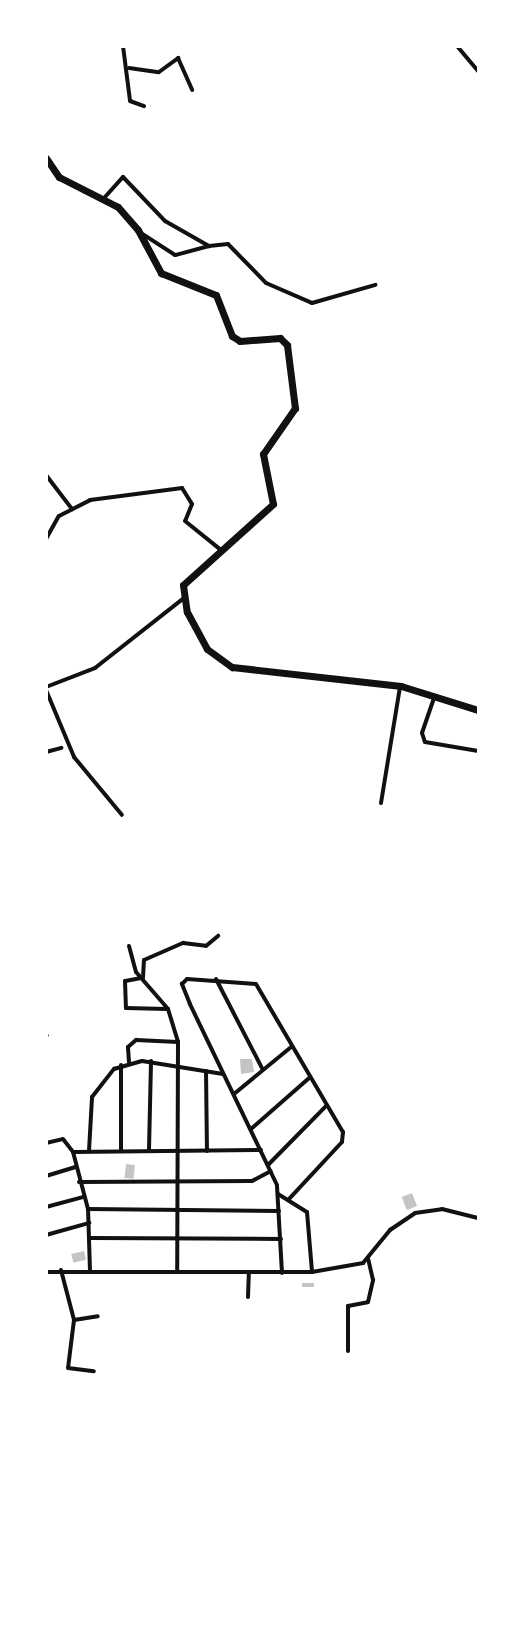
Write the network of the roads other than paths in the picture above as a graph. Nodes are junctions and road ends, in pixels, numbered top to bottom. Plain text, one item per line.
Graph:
1 (123, 46) edge
2 (456, 46) edge
3 (129, 69) junction
4 (478, 71) edge
5 (192, 90) dead end
6 (144, 106) dead end
7 (46, 158) edge
8 (105, 197) junction
9 (138, 230) junction
10 (209, 246) junction
11 (375, 285) dead end
12 (46, 475) edge
13 (72, 508) junction
14 (46, 539) edge
15 (221, 550) junction
16 (184, 598) junction
17 (400, 686) junction
18 (46, 688) edge
19 (434, 698) junction
20 (478, 710) edge
21 (60, 748) dead end
22 (478, 751) edge
23 (46, 752) edge
24 (381, 802) dead end
25 (122, 815) dead end
26 (218, 936) dead end
27 (129, 946) dead end
28 (142, 979) junction
29 (216, 979) junction
30 (168, 1009) junction
31 (178, 1041) junction
32 (291, 1047) junction
33 (129, 1062) junction
34 (151, 1062) junction
35 (121, 1065) junction
36 (180, 1065) junction
37 (263, 1070) junction
38 (206, 1071) junction
39 (224, 1075) junction
40 (309, 1078) junction
41 (234, 1094) junction
42 (326, 1106) junction
43 (251, 1129) junction
44 (46, 1143) edge
45 (149, 1150) junction
46 (207, 1150) junction
47 (261, 1150) junction
48 (89, 1151) junction
49 (121, 1151) junction
50 (177, 1151) junction
51 (73, 1152) junction
52 (268, 1165) junction
53 (75, 1167) junction
54 (271, 1171) junction
55 (46, 1176) edge
56 (178, 1180) junction
57 (79, 1182) junction
58 (278, 1194) junction
59 (84, 1197) junction
60 (289, 1199) junction
61 (46, 1207) edge
62 (88, 1209) junction
63 (178, 1210) junction
64 (279, 1211) junction
65 (478, 1218) edge
66 (89, 1223) junction
67 (46, 1235) edge
68 (90, 1238) junction
69 (177, 1239) junction
70 (281, 1239) junction
71 (368, 1259) junction
72 (61, 1270) junction
73 (90, 1271) junction
74 (46, 1272) edge
75 (177, 1272) junction
76 (312, 1272) junction
77 (249, 1273) junction
78 (282, 1273) junction
79 (249, 1297) dead end
80 (98, 1316) dead end
81 (74, 1320) junction
82 (348, 1351) dead end
83 (93, 1371) dead end

1 - 3 street
2 - 4 street
3 - 5 street
3 - 6 street
7 - 8 highway
8 - 9 highway
8 - 10 street
9 - 10 street
9 - 15 highway
10 - 11 street
12 - 13 street
13 - 14 street
13 - 15 street
15 - 16 highway
16 - 17 highway
16 - 18 street
17 - 19 highway
17 - 24 street
18 - 25 street
19 - 20 highway
19 - 22 street
21 - 23 street
26 - 28 street
27 - 28 street
28 - 30 street
28 - 30 street
29 - 32 street
29 - 37 street
29 - 39 street
30 - 31 street
31 - 33 street
31 - 36 street
32 - 37 street
32 - 40 street
33 - 34 street
33 - 35 street
34 - 36 street
34 - 45 street
35 - 48 street
35 - 49 street
36 - 38 street
36 - 50 street
37 - 41 street
38 - 39 street
38 - 46 street
39 - 41 street
40 - 42 street
40 - 43 street
41 - 43 street
42 - 52 street
42 - 60 street
43 - 47 street
44 - 51 street
45 - 49 street
45 - 50 street
46 - 47 street
46 - 50 street
47 - 52 street
48 - 49 street
48 - 51 street
50 - 56 street
51 - 53 street
52 - 54 street
53 - 55 street
53 - 57 street
54 - 56 street
54 - 58 street
56 - 57 street
56 - 63 street
57 - 59 street
58 - 60 street
58 - 64 street
59 - 61 street
59 - 62 street
60 - 76 street
62 - 63 street
62 - 66 street
63 - 64 street
63 - 69 street
64 - 70 street
65 - 71 street
66 - 67 street
66 - 68 street
68 - 69 street
68 - 73 street
69 - 70 street
69 - 75 street
70 - 78 street
71 - 76 street
71 - 82 street
72 - 73 street
72 - 74 street
72 - 81 street
73 - 75 street
75 - 77 street
76 - 78 street
77 - 78 street
77 - 79 street
80 - 81 street
81 - 83 street

